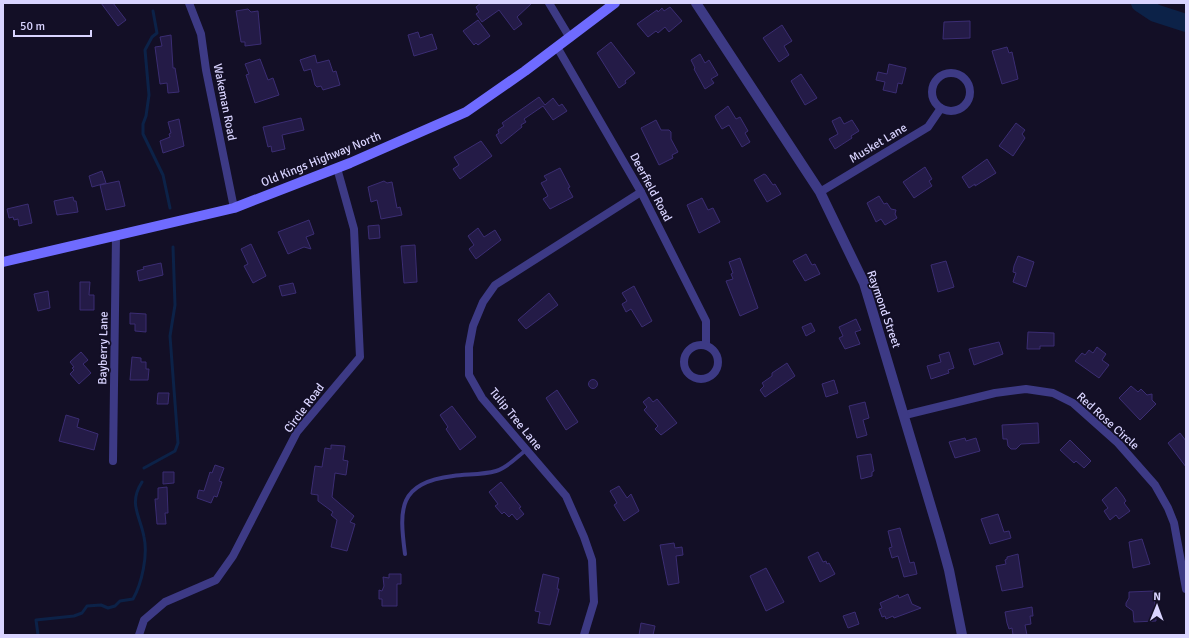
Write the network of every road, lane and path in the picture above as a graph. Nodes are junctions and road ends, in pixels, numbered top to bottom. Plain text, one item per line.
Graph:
1 (189, 3) edge
2 (549, 3) edge
3 (615, 3) edge
4 (696, 3) edge
5 (570, 38) junction
6 (557, 47) junction
7 (941, 108) junction
8 (337, 168) junction
9 (641, 192) junction
10 (820, 192) junction
11 (234, 208) junction
12 (116, 236) junction
13 (3, 262) edge
14 (706, 345) junction
15 (905, 415) junction
16 (526, 450) junction
17 (113, 461) dead end
18 (405, 554) dead end
19 (1186, 589) edge
20 (139, 635) edge
21 (584, 635) edge
22 (961, 635) edge

1 - 11 street, Wakeman Road
2 - 5 street
3 - 5 main road, Old Kings Highway North
4 - 10 street, Raymond Street
5 - 6 main road, Old Kings Highway North
6 - 8 main road, Old Kings Highway North
6 - 9 street, Deerfield Road
7 - 7 street
7 - 10 street, Musket Lane
8 - 11 main road, Old Kings Highway North
8 - 20 street, Circle Road
9 - 14 street, Deerfield Road
9 - 16 street, Tulip Tree Lane
10 - 15 street, Raymond Street
11 - 12 main road, Old Kings Highway North
12 - 13 main road, Old Kings Highway North
12 - 17 street, Bayberry Lane
14 - 14 street
15 - 19 street, Red Rose Circle
15 - 22 street, Raymond Street
16 - 18 lane
16 - 21 street, Tulip Tree Lane

